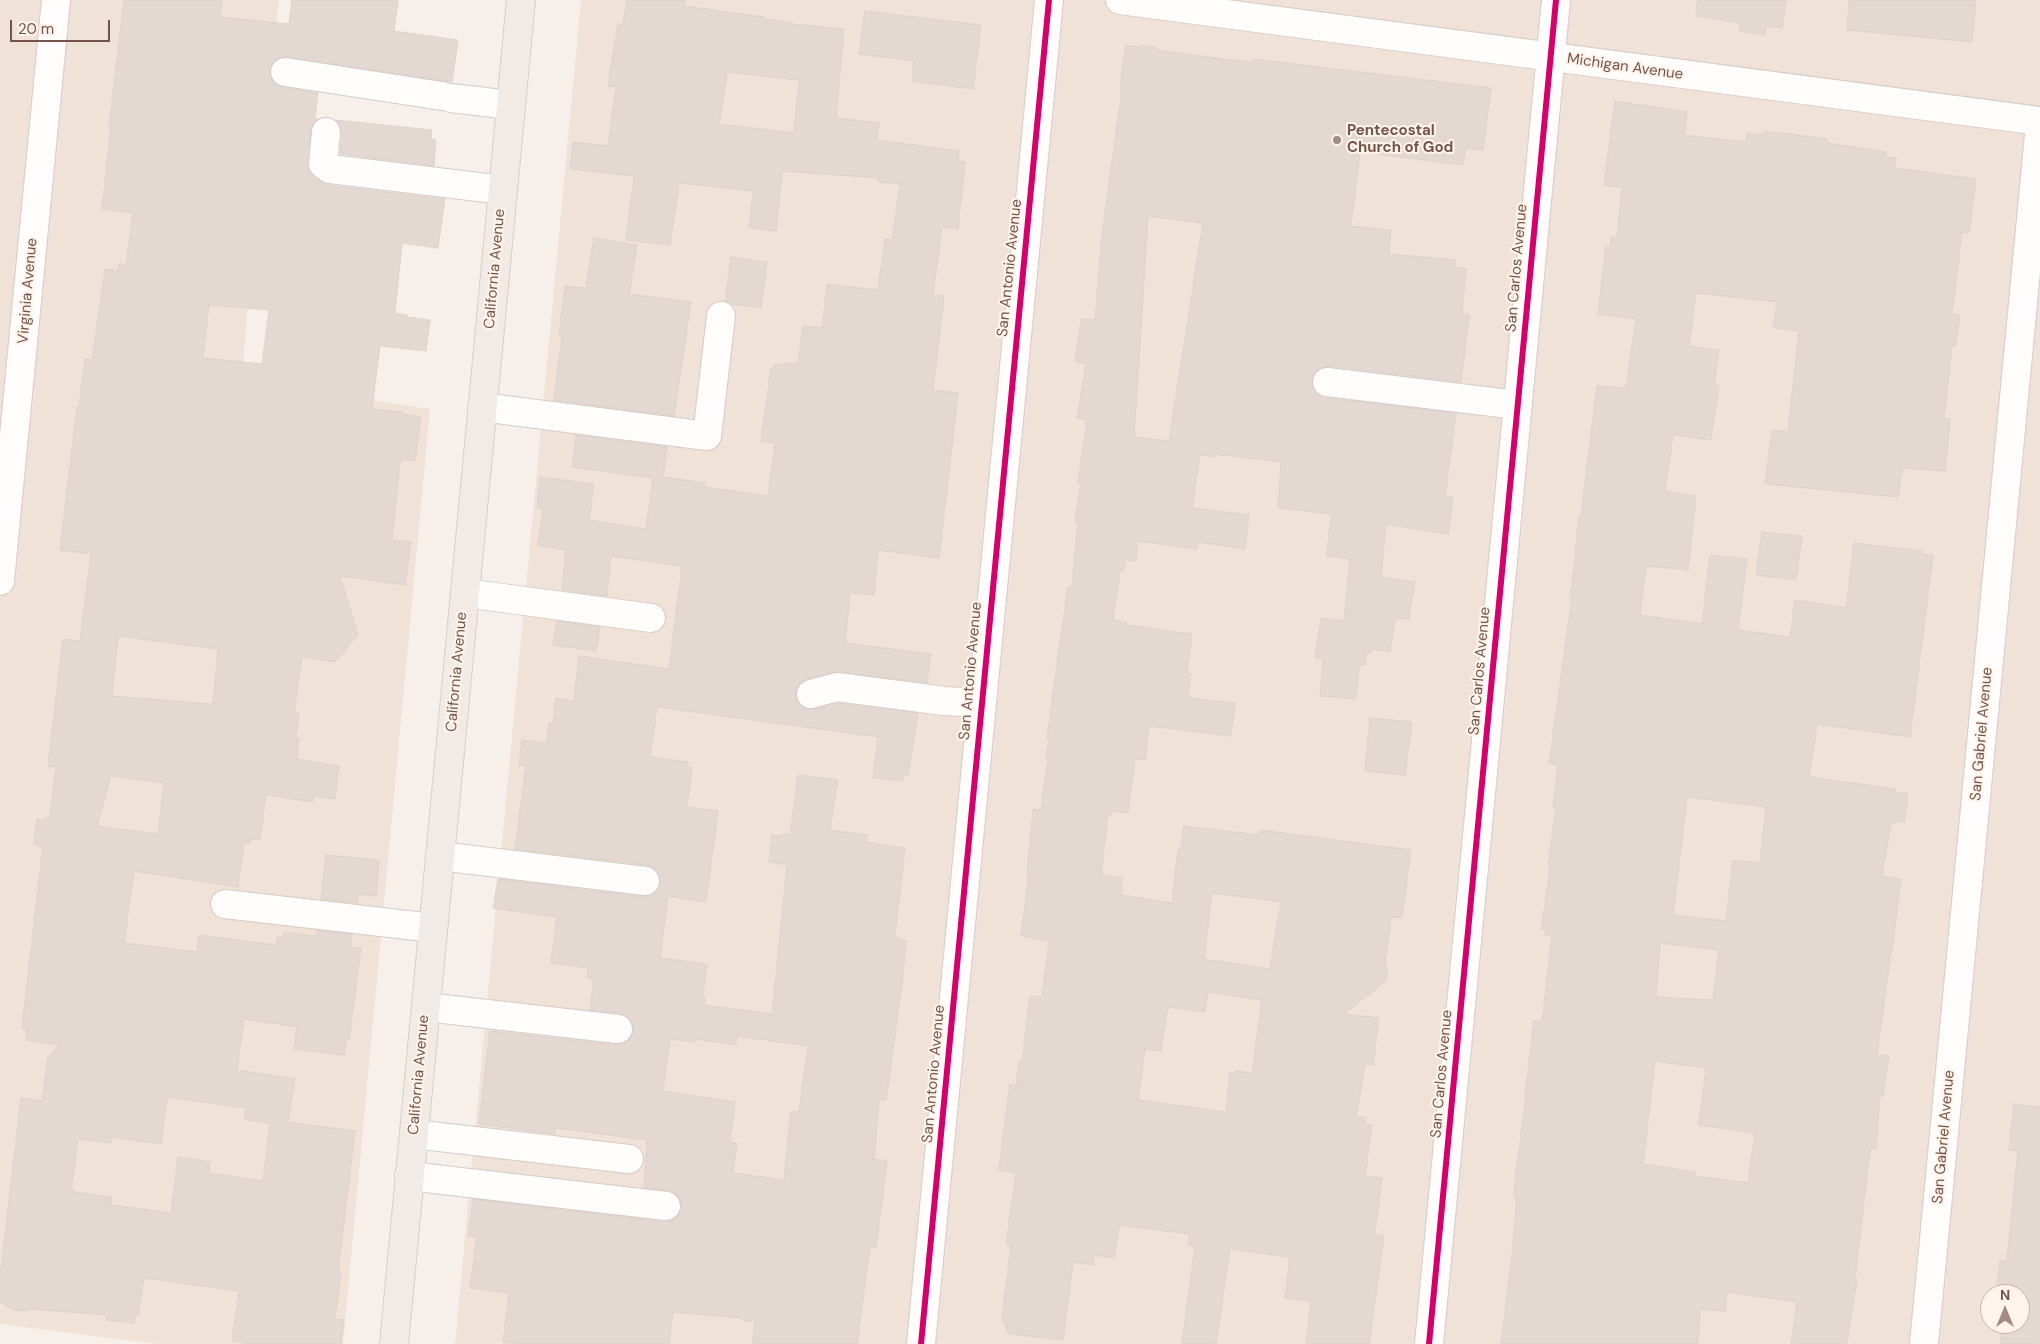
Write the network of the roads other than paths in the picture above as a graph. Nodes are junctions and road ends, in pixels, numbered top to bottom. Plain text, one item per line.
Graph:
1 (56, 0) edge
2 (521, 0) edge
3 (1049, 0) edge
4 (1120, 0) edge
5 (1556, 0) edge
6 (1550, 57) junction
7 (285, 72) dead end
8 (511, 105) junction
9 (2040, 123) edge
10 (326, 132) dead end
11 (503, 190) junction
12 (721, 316) dead end
13 (1327, 382) dead end
14 (1517, 405) junction
15 (482, 406) junction
16 (0, 581) edge
17 (465, 593) junction
18 (651, 618) dead end
19 (811, 694) dead end
20 (981, 703) junction
21 (440, 856) junction
22 (645, 881) dead end
23 (225, 904) dead end
24 (433, 928) junction
25 (426, 1007) junction
26 (618, 1029) dead end
27 (414, 1134) junction
28 (629, 1159) dead end
29 (410, 1176) junction
30 (666, 1206) dead end
31 (394, 1344) edge
32 (921, 1344) edge
33 (1429, 1344) edge
34 (1924, 1344) edge

1 - 16 street, Virginia Avenue
2 - 8 main road, California Avenue
3 - 20 street, San Antonio Avenue
4 - 6 street, Michigan Avenue
5 - 6 street, San Carlos Avenue
6 - 9 street, Michigan Avenue
6 - 14 street, San Carlos Avenue
7 - 8 street
8 - 11 main road, California Avenue
9 - 34 street, San Gabriel Avenue
10 - 11 street
11 - 15 main road, California Avenue
12 - 15 street
13 - 14 street
14 - 33 street, San Carlos Avenue
15 - 17 main road, California Avenue
17 - 18 street
17 - 21 main road, California Avenue
19 - 20 street
20 - 32 street, San Antonio Avenue
21 - 22 street
21 - 24 main road, California Avenue
23 - 24 street
24 - 25 main road, California Avenue
25 - 26 street
25 - 27 main road, California Avenue
27 - 28 street
27 - 29 main road, California Avenue
29 - 30 street
29 - 31 main road, California Avenue

